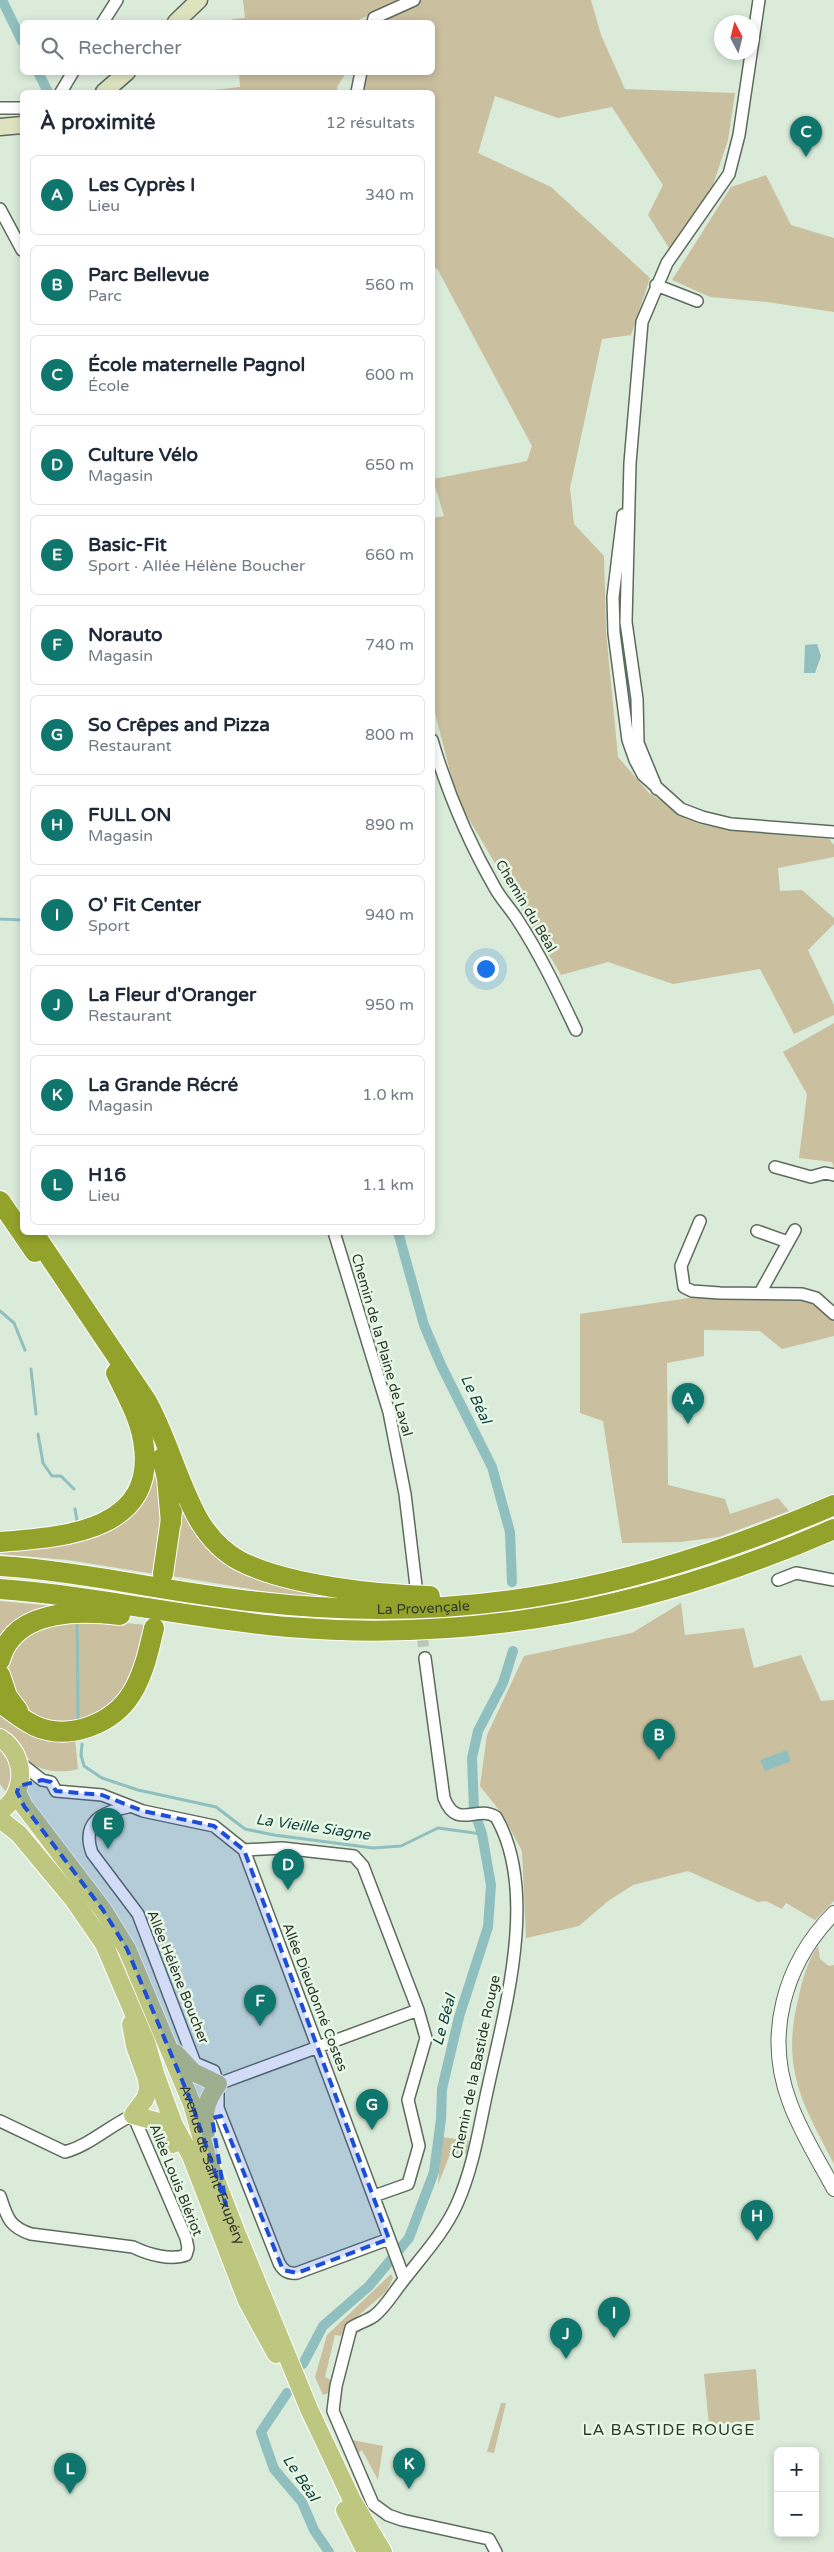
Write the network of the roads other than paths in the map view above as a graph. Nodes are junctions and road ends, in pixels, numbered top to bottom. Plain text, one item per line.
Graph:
1 (117, 0) edge
2 (199, 0) edge
3 (414, 0) edge
4 (759, 0) edge
5 (104, 20) edge
6 (178, 20) edge
7 (374, 20) edge
8 (71, 75) edge
9 (123, 75) edge
10 (360, 75) edge
11 (62, 90) edge
12 (106, 90) edge
13 (357, 90) edge
14 (0, 108) edge
15 (20, 108) edge
16 (20, 125) edge
17 (0, 126) edge
18 (0, 209) edge
19 (20, 246) edge
20 (656, 285) junction
21 (697, 301) dead end
22 (435, 750) edge
23 (834, 832) edge
24 (576, 1030) dead end
25 (775, 1167) dead end
26 (834, 1175) edge
27 (0, 1185) edge
28 (0, 1201) edge
29 (20, 1214) edge
30 (700, 1220) dead end
31 (20, 1230) edge
32 (795, 1230) dead end
33 (757, 1231) dead end
34 (23, 1235) edge
35 (35, 1235) edge
36 (335, 1235) edge
37 (788, 1242) junction
38 (760, 1293) junction
39 (834, 1314) edge
40 (114, 1369) junction
41 (169, 1450) junction
42 (834, 1505) edge
43 (171, 1523) junction
44 (834, 1529) edge
45 (0, 1542) edge
46 (0, 1566) edge
47 (163, 1574) dead end
48 (778, 1580) dead end
49 (834, 1580) edge
50 (416, 1586) dead end
51 (0, 1589) edge
52 (547, 1596) junction
53 (288, 1627) junction
54 (154, 1628) dead end
55 (425, 1658) tunnel mouth
56 (0, 1660) edge
57 (0, 1675) edge
58 (0, 1702) edge
59 (26, 1720) junction
60 (0, 1738) edge
61 (18, 1761) junction
62 (46, 1781) junction
63 (18, 1789) junction
64 (128, 1807) junction
65 (0, 1811) edge
66 (0, 1819) edge
67 (244, 1850) junction
68 (834, 1912) edge
69 (128, 1997) junction
70 (418, 2010) junction
71 (163, 2037) junction
72 (318, 2049) junction
73 (218, 2084) junction
74 (133, 2115) junction
75 (0, 2121) edge
76 (834, 2189) edge
77 (0, 2196) edge
78 (374, 2196) junction
79 (218, 2207) junction
80 (391, 2244) junction
81 (402, 2273) junction
82 (366, 2552) edge
83 (383, 2552) edge
84 (496, 2552) edge

1 - 5 street
2 - 6 main road
3 - 7 street
4 - 20 street
8 - 11 street
9 - 12 main road
10 - 13 street
14 - 15 street
16 - 17 main road
18 - 19 street
20 - 21 street
20 - 23 street
22 - 24 street, Chemin du Béal
25 - 26 street
27 - 29 highway
28 - 31 highway
30 - 38 street
32 - 37 street
33 - 37 street
34 - 40 highway
35 - 41 highway
36 - 50 street, Chemin de la Plaine de Laval
37 - 38 street
38 - 39 street
40 - 43 highway
40 - 45 highway
41 - 43 highway
41 - 52 highway
42 - 52 highway, La Provençale
43 - 47 highway
44 - 53 highway, La Provençale
46 - 52 highway, La Provençale
48 - 49 street
51 - 53 highway, La Provençale
53 - 56 highway
54 - 59 highway
55 - 81 street, Chemin de la Bastide Rouge
57 - 59 highway
58 - 59 highway
60 - 61 main road
61 - 62 street
61 - 63 main road
62 - 63 street
62 - 64 street, Allée Hélène Boucher
63 - 65 main road
63 - 71 main road, Avenue de Saint-Exupéry
64 - 67 street, Allée Hélène Boucher
64 - 73 street, Allée Hélène Boucher
66 - 69 main road, Avenue de Saint-Exupéry
67 - 70 street
67 - 72 street, Allée Dieudonné Costes
68 - 76 street
69 - 74 main road
69 - 79 main road, Avenue de Saint-Exupéry
70 - 72 street
70 - 78 street
71 - 73 main road
71 - 79 main road, Avenue de Saint-Exupéry
72 - 73 street
72 - 78 street, Allée Dieudonné Costes
73 - 79 main road
73 - 80 street
74 - 75 street
74 - 77 street, Allée Louis Blériot
74 - 79 main road
78 - 80 street, Allée Dieudonné Costes
79 - 82 main road, Avenue de Saint-Exupéry
79 - 83 main road, Avenue de Saint-Exupéry
80 - 81 street, Allée Dieudonné Costes
81 - 84 street, Chemin de la Bastide Rouge

